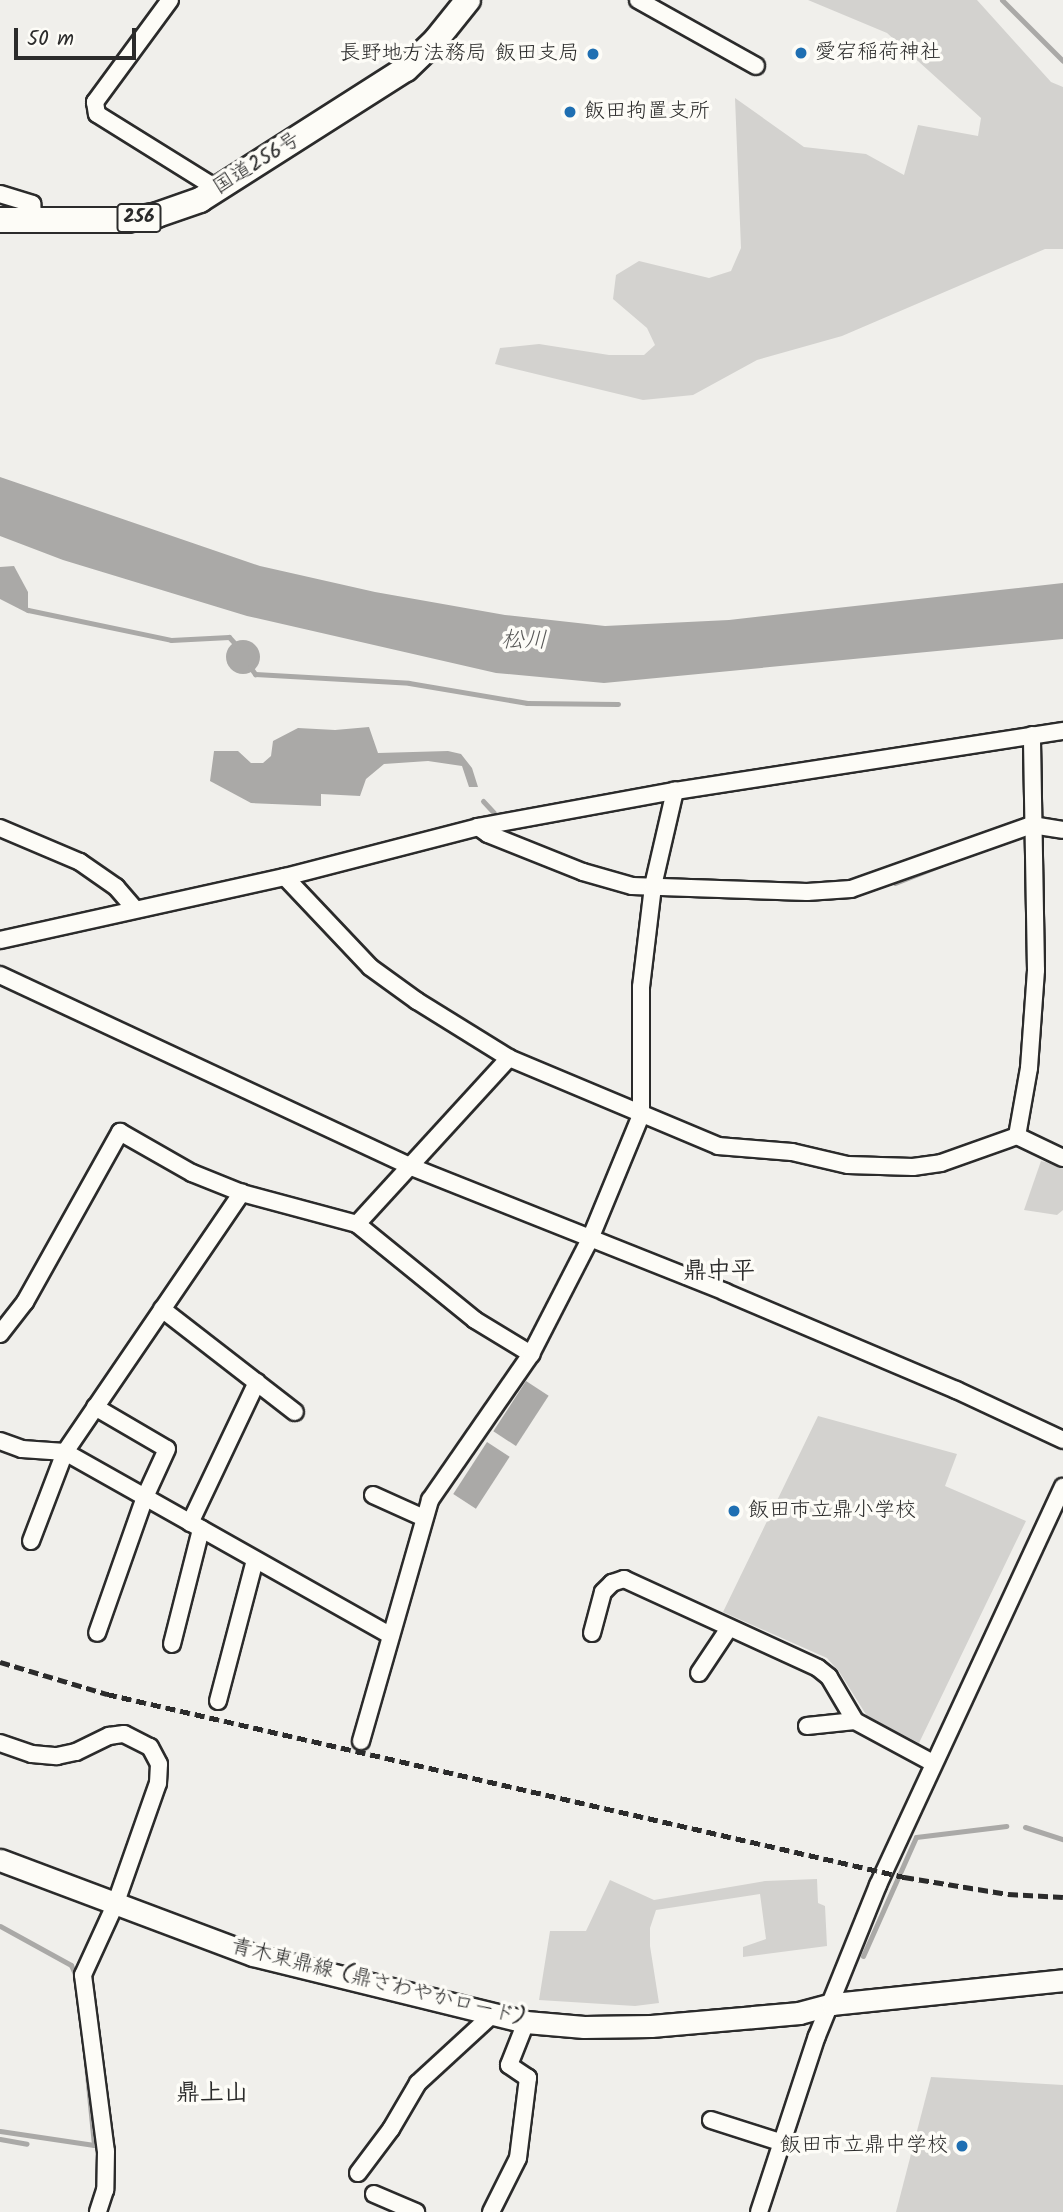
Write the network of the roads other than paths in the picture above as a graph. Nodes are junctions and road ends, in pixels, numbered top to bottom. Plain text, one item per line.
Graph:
1 (170, 0) edge
2 (468, 0) edge
3 (638, 0) edge
4 (756, 66) dead end
5 (227, 185) junction
6 (0, 194) edge
7 (0, 220) edge
8 (34, 220) junction
9 (1063, 731) edge
10 (1032, 735) junction
11 (675, 791) junction
12 (1032, 825) junction
13 (478, 827) junction
14 (0, 828) edge
15 (1063, 830) edge
16 (285, 877) junction
17 (653, 886) junction
18 (135, 909) junction
19 (0, 940) edge
20 (0, 975) edge
21 (509, 1058) junction
22 (641, 1115) junction
23 (1017, 1136) junction
24 (1063, 1158) edge
25 (409, 1166) junction
26 (242, 1193) junction
27 (357, 1224) junction
28 (590, 1239) junction
29 (162, 1309) junction
30 (0, 1334) edge
31 (531, 1354) junction
32 (257, 1382) junction
33 (95, 1407) junction
34 (295, 1412) dead end
35 (1063, 1440) edge
36 (0, 1441) edge
37 (65, 1452) junction
38 (1063, 1488) edge
39 (373, 1495) dead end
40 (145, 1497) junction
41 (424, 1518) junction
42 (196, 1526) junction
43 (31, 1541) dead end
44 (255, 1560) junction
45 (729, 1629) junction
46 (97, 1633) dead end
47 (592, 1633) dead end
48 (391, 1636) junction
49 (172, 1644) dead end
50 (699, 1673) dead end
51 (218, 1701) dead end
52 (855, 1721) junction
53 (807, 1726) dead end
54 (361, 1741) dead end
55 (0, 1743) edge
56 (933, 1763) junction
57 (0, 1860) edge
58 (116, 1905) junction
59 (1063, 1980) edge
60 (832, 2004) junction
61 (492, 2015) junction
62 (526, 2022) junction
63 (711, 2120) dead end
64 (783, 2143) junction
65 (358, 2173) dead end
66 (373, 2194) dead end
67 (98, 2212) edge
68 (416, 2212) edge
69 (491, 2212) edge
70 (759, 2212) edge

1 - 5 street
2 - 5 highway, 国道256号 / 256
3 - 4 street
5 - 8 highway, 国道256号 / 256
6 - 8 street
7 - 8 highway, 国道256号 / 256
9 - 10 street
10 - 11 street
10 - 12 street
11 - 13 street
11 - 17 street
12 - 15 street
12 - 17 street
12 - 23 street
13 - 16 street
13 - 17 street
14 - 18 street
16 - 18 street
16 - 21 street
17 - 22 street
18 - 19 street
20 - 25 street
21 - 22 street
21 - 25 street
22 - 23 street
22 - 28 street
23 - 24 street
25 - 27 street
25 - 28 street
26 - 27 street
26 - 29 street
26 - 30 street
27 - 31 street
28 - 31 street
28 - 35 street
29 - 32 street
29 - 33 street
31 - 41 street
32 - 34 street
32 - 42 street
33 - 37 street
33 - 40 street
36 - 37 street
37 - 40 street
37 - 43 street
38 - 56 street
39 - 41 street
40 - 42 street
40 - 46 street
41 - 48 street
42 - 44 street
42 - 49 street
44 - 48 street
44 - 51 street
45 - 47 street
45 - 50 street
45 - 52 street
48 - 54 street
52 - 53 street
52 - 56 street
55 - 58 street
56 - 60 street
57 - 58 main road, 青木東鼎線 (鼎さわやかロード)
58 - 61 main road, 青木東鼎線 (鼎さわやかロード)
58 - 67 street
59 - 60 main road, 青木東鼎線 (鼎さわやかロード)
60 - 62 main road, 青木東鼎線 (鼎さわやかロード)
60 - 64 street
61 - 62 main road, 青木東鼎線 (鼎さわやかロード)
61 - 65 street
62 - 69 street
63 - 64 street
64 - 70 street
66 - 68 street

